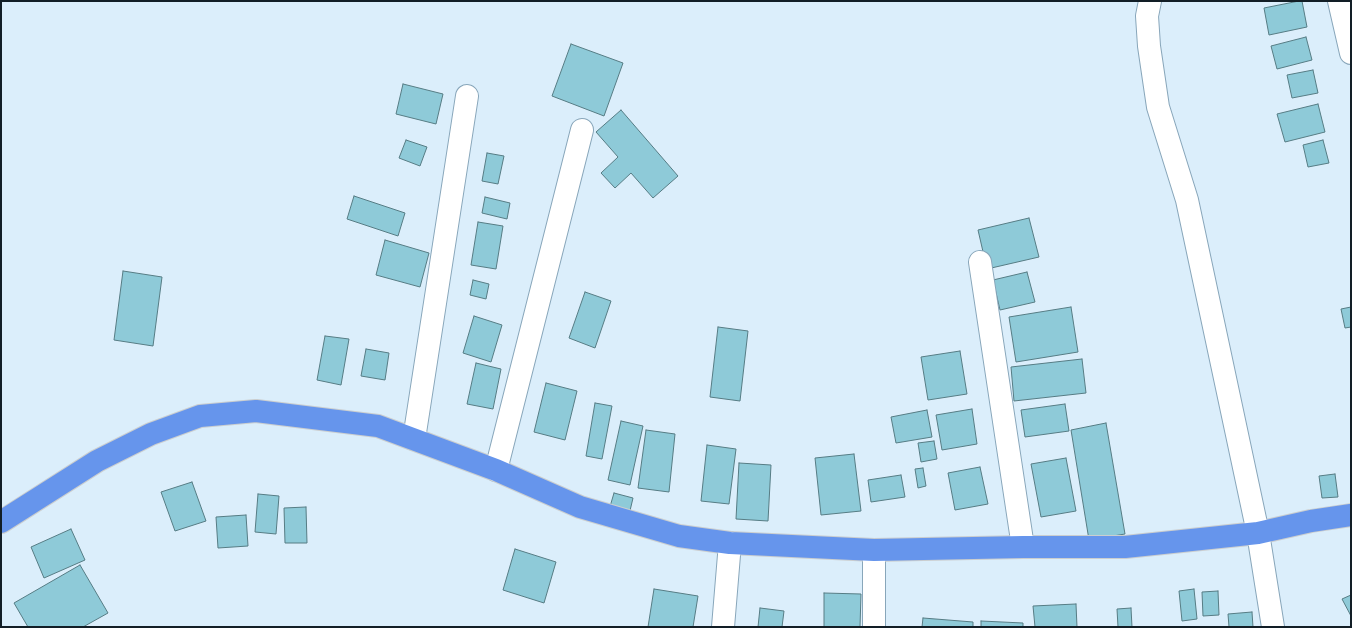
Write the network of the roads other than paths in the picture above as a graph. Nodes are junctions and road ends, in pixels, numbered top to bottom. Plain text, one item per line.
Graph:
1 (1150, 1) edge
2 (1338, 1) edge
3 (1351, 53) edge
4 (467, 96) dead end
5 (582, 130) dead end
6 (980, 262) dead end
7 (414, 439) junction
8 (496, 470) junction
9 (1351, 515) edge
10 (1, 522) edge
11 (1258, 534) junction
12 (730, 543) junction
13 (1023, 547) junction
14 (874, 550) junction
15 (723, 627) edge
16 (874, 627) edge
17 (1273, 627) edge

1 - 11 street
2 - 3 street
4 - 7 street
5 - 8 street
6 - 13 street
7 - 8 highway
7 - 10 highway
8 - 12 highway
9 - 11 highway
11 - 13 highway
11 - 17 street
12 - 14 highway
12 - 15 street
13 - 14 highway
14 - 16 street

